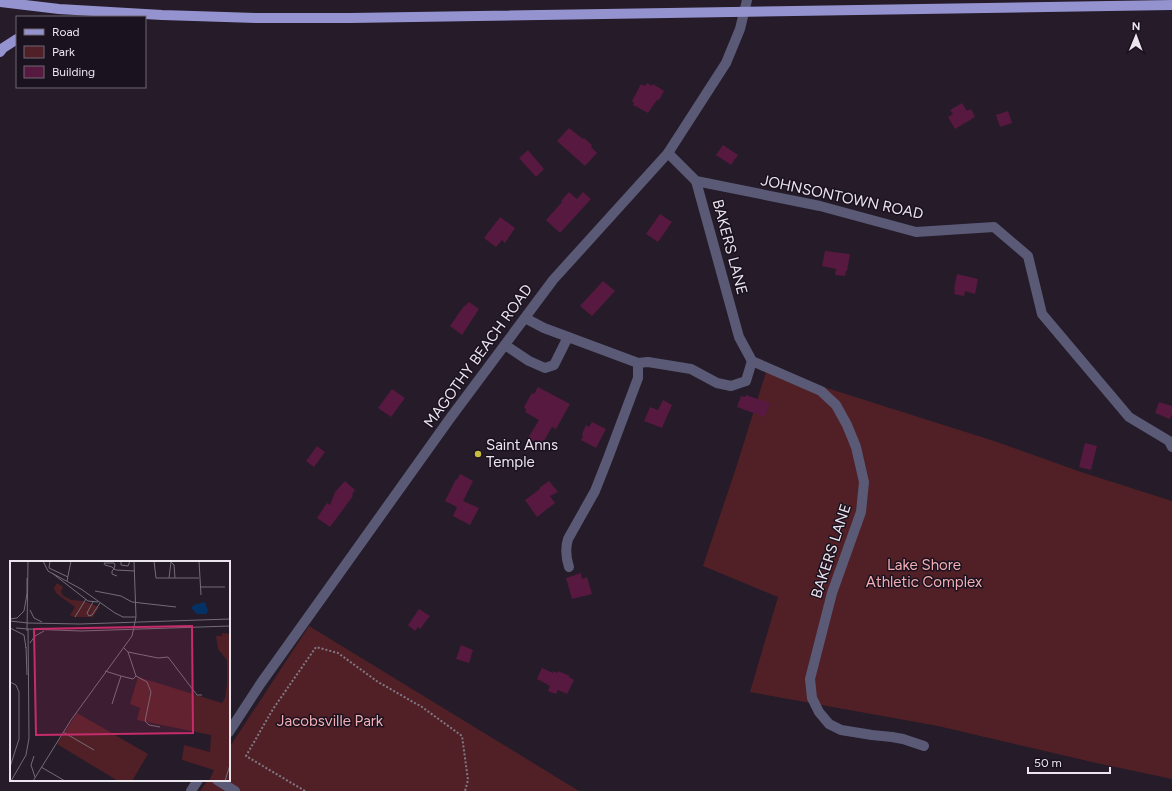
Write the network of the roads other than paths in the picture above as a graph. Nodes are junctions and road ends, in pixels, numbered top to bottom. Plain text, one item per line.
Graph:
1 (747, 0) edge
2 (0, 2) edge
3 (1172, 5) edge
4 (745, 12) junction
5 (162, 15) junction
6 (142, 16) edge
7 (16, 40) edge
8 (0, 52) edge
9 (668, 154) junction
10 (696, 181) junction
11 (525, 318) junction
12 (568, 337) junction
13 (505, 345) junction
14 (752, 361) junction
15 (638, 363) junction
16 (1172, 447) edge
17 (569, 567) dead end
18 (230, 730) edge
19 (924, 746) dead end
20 (197, 781) edge
21 (219, 781) edge
22 (191, 791) edge
23 (235, 791) edge

1 - 4 street, MAGOTHY BEACH ROAD
2 - 5 main road
3 - 4 main road
4 - 5 main road
4 - 9 street, MAGOTHY BEACH ROAD
5 - 6 main road
7 - 8 main road
9 - 10 street
9 - 11 street, MAGOTHY BEACH ROAD
10 - 14 street, BAKERS LANE
10 - 16 street, JOHNSONTOWN ROAD
11 - 12 street
11 - 13 street, MAGOTHY BEACH ROAD
12 - 13 street
12 - 15 street
13 - 18 street, MAGOTHY BEACH ROAD
14 - 15 street
14 - 19 street, BAKERS LANE
15 - 17 street
20 - 22 street
21 - 23 street

